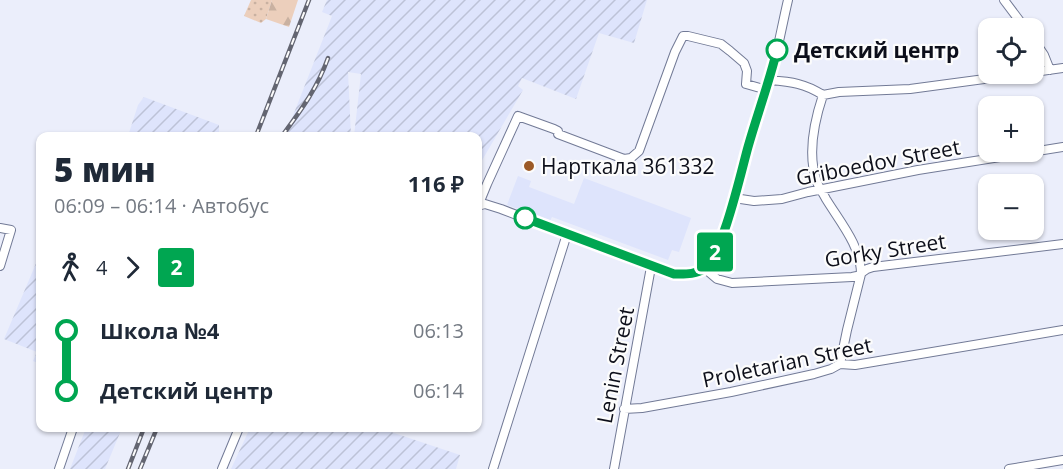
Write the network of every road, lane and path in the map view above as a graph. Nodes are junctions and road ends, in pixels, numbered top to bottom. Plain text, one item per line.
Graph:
1 (788, 0) edge
2 (1004, 0) edge
3 (1018, 18) edge
4 (1044, 55) edge
5 (1063, 68) edge
6 (1050, 70) junction
7 (1044, 71) edge
8 (770, 80) junction
9 (978, 80) edge
10 (767, 90) junction
11 (823, 95) junction
12 (1063, 147) edge
13 (820, 190) junction
14 (482, 194) edge
15 (734, 198) junction
16 (482, 205) edge
17 (0, 228) edge
18 (567, 234) junction
19 (1063, 244) edge
20 (0, 266) edge
21 (651, 267) junction
22 (704, 268) junction
23 (861, 274) junction
24 (1063, 330) edge
25 (840, 364) junction
26 (624, 409) junction
27 (72, 432) edge
28 (237, 432) edge
29 (1063, 460) edge
30 (1035, 467) edge
31 (59, 469) edge
32 (222, 469) edge
33 (493, 469) edge
34 (614, 469) edge
35 (1009, 469) edge

1 - 8 street
2 - 3 street
4 - 6 street
5 - 6 street
6 - 7 street
8 - 10 street
8 - 11 street
9 - 11 street
10 - 14 street
10 - 15 street
11 - 13 street
12 - 13 street, Griboedov Street
13 - 15 street, Griboedov Street
13 - 23 street
15 - 22 street
16 - 18 street
17 - 20 street
18 - 21 street
18 - 33 street
19 - 23 street, Gorky Street
21 - 22 street
21 - 26 street, Lenin Street
22 - 23 street, Gorky Street
23 - 25 street
24 - 25 street, Proletarian Street
25 - 26 street, Proletarian Street
26 - 34 street, Lenin Street
27 - 31 street
28 - 32 street
29 - 30 street
30 - 35 street

